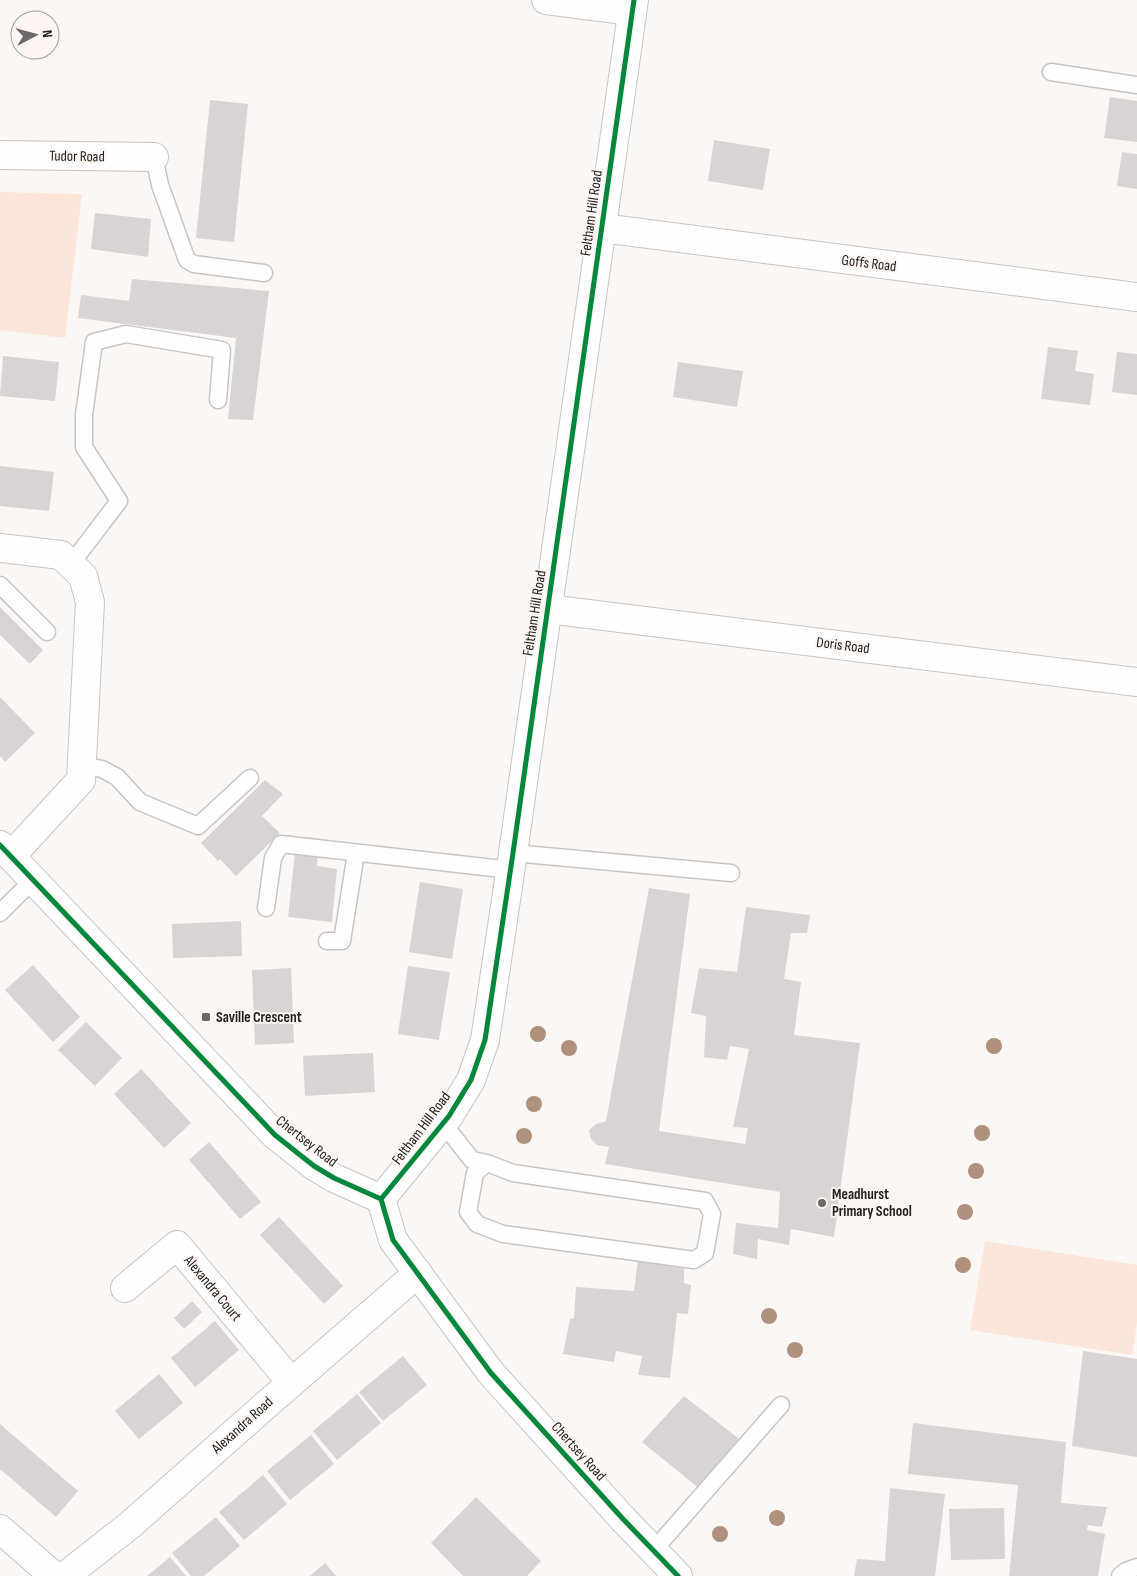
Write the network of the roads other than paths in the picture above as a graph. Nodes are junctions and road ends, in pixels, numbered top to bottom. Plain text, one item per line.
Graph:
1 (546, 0) edge
2 (633, 6) edge
3 (1051, 72) dead end
4 (1137, 85) edge
5 (0, 155) edge
6 (154, 157) joint
7 (602, 228) junction
8 (264, 273) dead end
9 (1137, 298) edge
10 (218, 400) dead end
11 (1, 550) edge
12 (70, 564) junction
13 (0, 585) edge
14 (548, 609) junction
15 (47, 632) dead end
16 (1137, 682) edge
17 (82, 765) junction
18 (250, 778) dead end
19 (6, 850) edge
20 (356, 853) junction
21 (512, 862) junction
22 (731, 873) dead end
23 (34, 880) junction
24 (266, 908) dead end
25 (0, 913) edge
26 (327, 941) dead end
27 (442, 1122) junction
28 (487, 1163) junction
29 (381, 1200) junction
30 (418, 1273) junction
31 (125, 1288) dead end
32 (291, 1382) junction
33 (781, 1405) dead end
34 (0, 1529) edge
35 (653, 1551) junction
36 (1137, 1567) edge
37 (54, 1576) edge
38 (66, 1576) edge
39 (678, 1576) edge
40 (1120, 1576) edge

1 - 2 street
2 - 7 street, Feltham Hill Road
3 - 4 lane
5 - 6 street, Tudor Road
6 - 8 lane
7 - 9 street, Goffs Road
7 - 14 street, Feltham Hill Road
10 - 12 lane
11 - 12 street
12 - 17 street
13 - 15 lane
14 - 16 street, Doris Road
14 - 21 street, Feltham Hill Road
17 - 18 lane
17 - 19 street
19 - 23 street, Chertsey Road
20 - 21 lane
20 - 24 lane
20 - 26 lane
21 - 22 lane
21 - 27 street, Feltham Hill Road
23 - 25 lane
23 - 29 street, Chertsey Road
27 - 28 lane
27 - 29 street, Feltham Hill Road
28 - 28 lane
29 - 30 street, Chertsey Road
30 - 32 street, Alexandra Road
30 - 35 street, Chertsey Road
31 - 32 street, Alexandra Court
32 - 38 street, Alexandra Road
33 - 35 lane
34 - 37 street
35 - 39 street, Chertsey Road
36 - 40 lane

